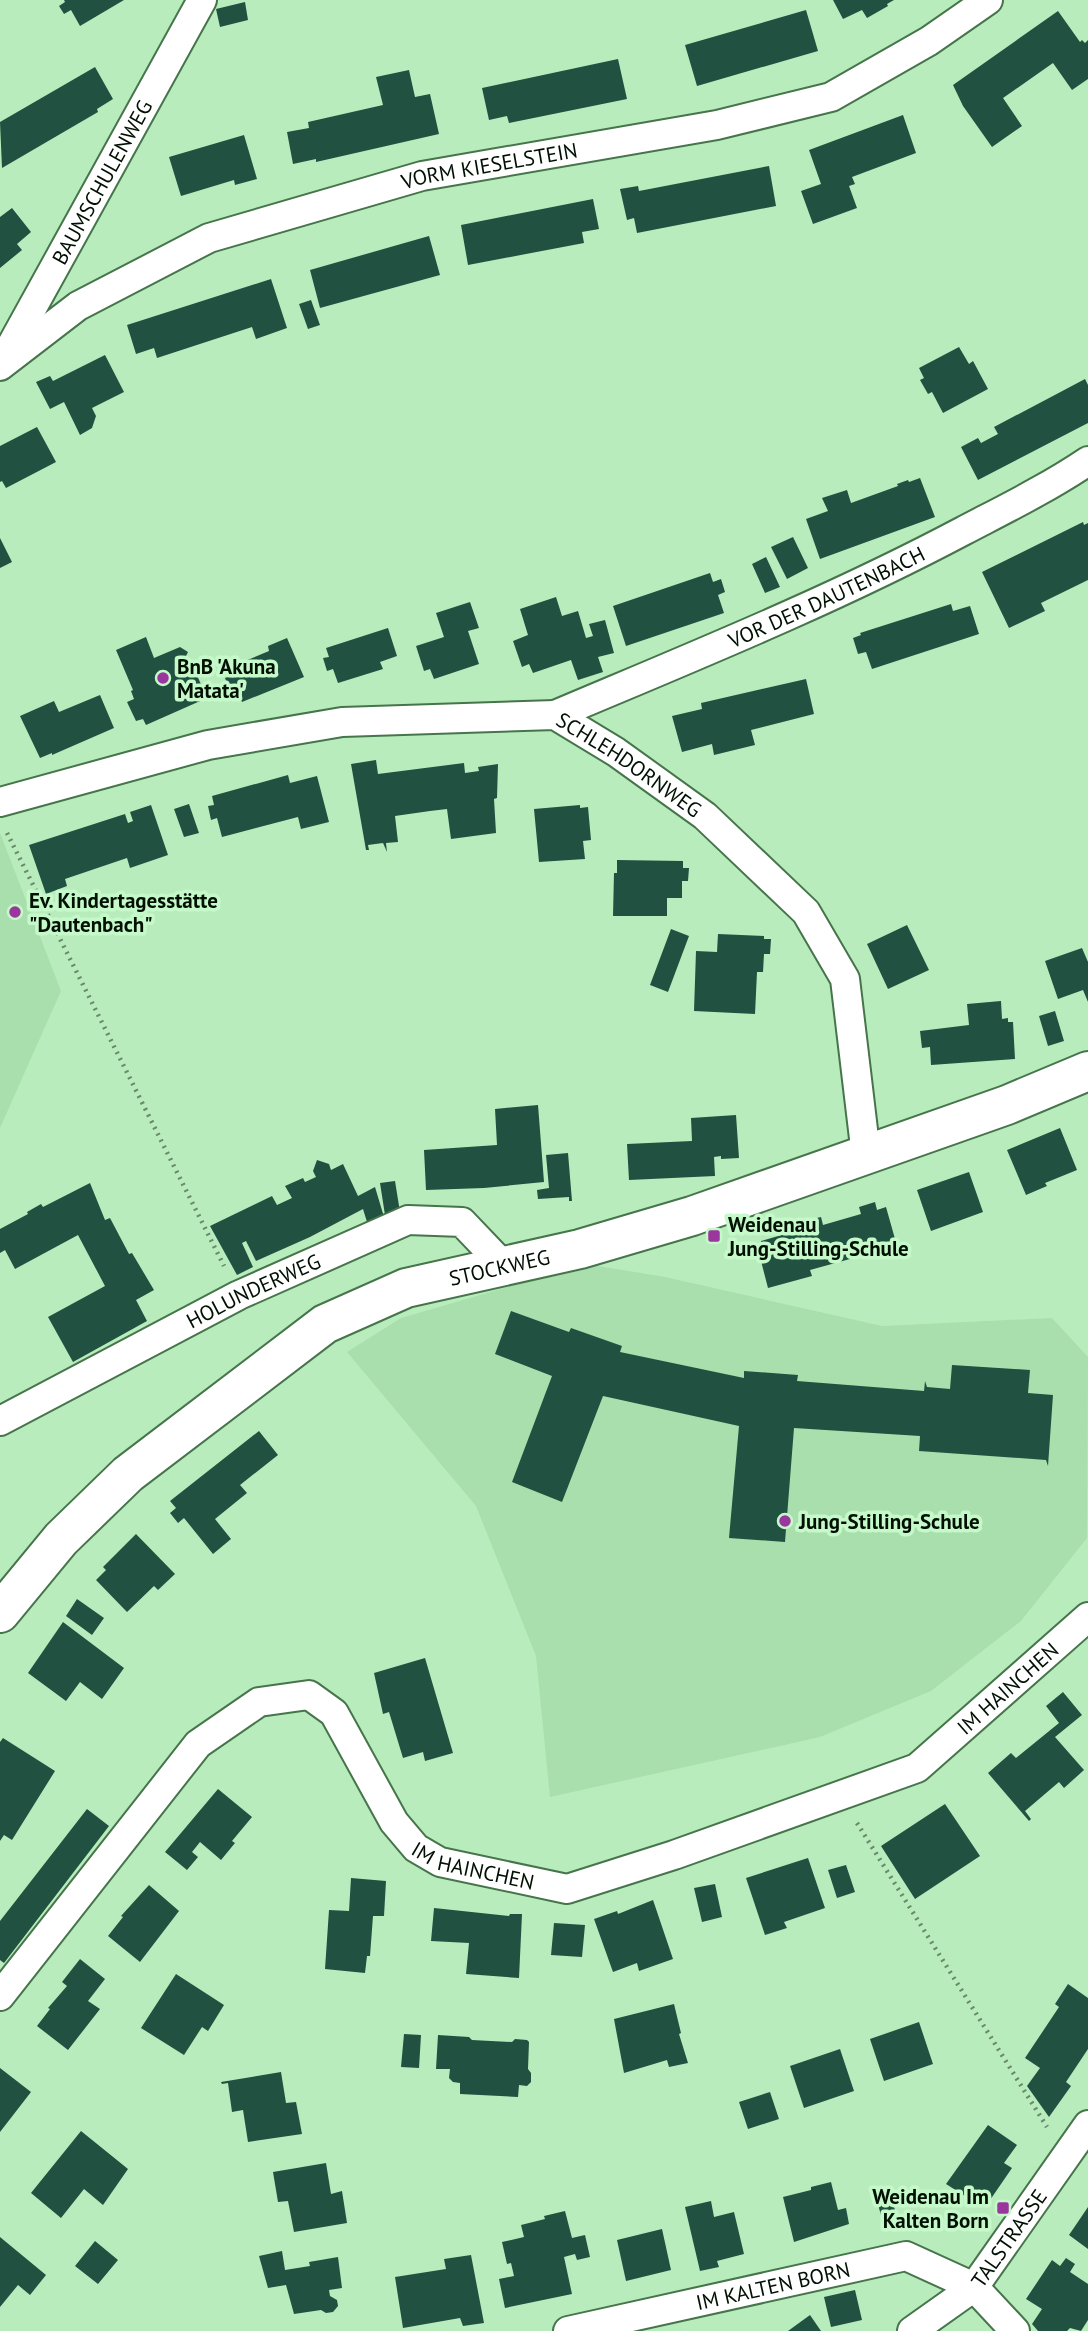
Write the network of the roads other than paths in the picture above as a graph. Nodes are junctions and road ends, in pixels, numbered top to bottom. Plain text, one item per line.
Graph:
1 (202, 0) edge
2 (988, 0) edge
3 (0, 366) edge
4 (1088, 461) edge
5 (555, 715) junction
6 (0, 802) edge
7 (1088, 1071) edge
8 (866, 1155) junction
9 (505, 1267) junction
10 (4, 1424) edge
11 (0, 1613) edge
12 (1088, 1616) edge
13 (0, 1996) edge
14 (1088, 2125) edge
15 (974, 2287) junction
16 (568, 2331) edge
17 (912, 2331) edge
18 (1015, 2331) edge

1 - 3 street, BAUMSCHULENWEG
2 - 3 street, VORM KIESELSTEIN
4 - 5 street, VOR DER DAUTENBACH
5 - 6 street, SCHLEHDORNWEG
5 - 8 street, SCHLEHDORNWEG
7 - 8 street, STOCKWEG
8 - 9 street, STOCKWEG
9 - 10 street, HOLUNDERWEG
9 - 11 street, STOCKWEG
12 - 13 street, IM HAINCHEN
14 - 15 street, TALSTRASSE
15 - 16 street, IM KALTEN BORN
15 - 17 street, TALSTRASSE
15 - 18 street

